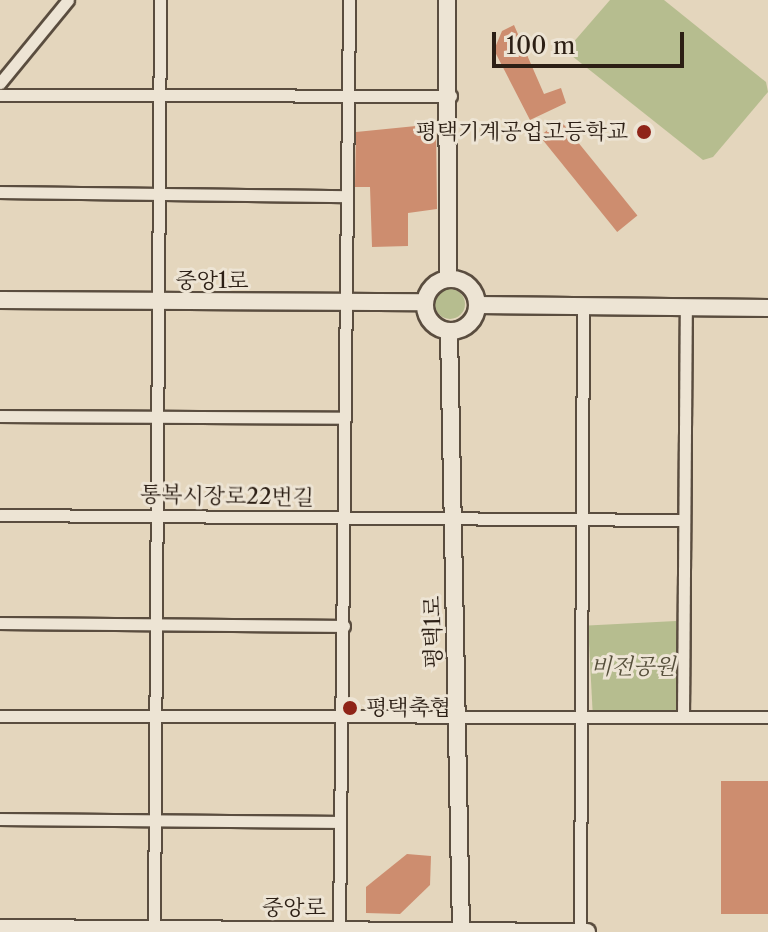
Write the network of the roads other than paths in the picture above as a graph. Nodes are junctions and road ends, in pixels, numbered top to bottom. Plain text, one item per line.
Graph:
1 (68, 0) edge
2 (160, 0) edge
3 (349, 0) edge
4 (447, 0) edge
5 (0, 83) edge
6 (0, 95) edge
7 (160, 96) junction
8 (348, 96) junction
9 (451, 96) junction
10 (0, 192) edge
11 (160, 193) junction
12 (345, 196) junction
13 (448, 279) junction
14 (0, 300) edge
15 (159, 302) junction
16 (424, 302) junction
17 (345, 304) junction
18 (477, 305) junction
19 (583, 306) junction
20 (686, 308) junction
21 (768, 308) edge
22 (449, 332) junction
23 (0, 416) edge
24 (159, 417) junction
25 (345, 418) junction
26 (156, 514) junction
27 (0, 515) edge
28 (454, 515) junction
29 (580, 516) junction
30 (345, 518) junction
31 (684, 520) junction
32 (155, 621) junction
33 (0, 623) edge
34 (344, 626) junction
35 (154, 714) junction
36 (342, 715) junction
37 (0, 716) edge
38 (683, 716) junction
39 (768, 717) edge
40 (456, 718) junction
41 (581, 718) junction
42 (0, 819) edge
43 (154, 821) junction
44 (340, 822) junction
45 (0, 928) edge
46 (154, 930) edge
47 (339, 930) junction
48 (455, 931) edge
49 (580, 932) edge
50 (587, 932) edge

1 - 5 street
2 - 7 street
3 - 8 street
4 - 9 street
6 - 7 street
7 - 8 street
7 - 11 street
8 - 9 street
8 - 12 street
9 - 13 street
10 - 11 street
11 - 12 street
11 - 15 street
12 - 17 street
13 - 16 street
13 - 18 street
14 - 15 street, 중앙1로
15 - 17 street, 중앙1로
15 - 24 street
16 - 17 street, 중앙1로
16 - 22 street
17 - 25 street
18 - 19 street
18 - 22 street
19 - 20 street
19 - 29 street
20 - 21 street
20 - 31 street
22 - 28 street, 평택1로
23 - 24 street
24 - 25 street
24 - 26 street
25 - 30 street
26 - 27 street, 통복시장로22번길
26 - 30 street, 통복시장로22번길
26 - 32 street
28 - 29 street, 통복시장로22번길
28 - 30 street, 통복시장로22번길
28 - 40 street, 평택1로
29 - 31 street, 통복시장로22번길
29 - 41 street
30 - 34 street
31 - 38 street
32 - 33 street
32 - 34 street
32 - 35 street
34 - 36 street
35 - 36 street
35 - 37 street
35 - 43 street
36 - 40 street
36 - 44 street
38 - 39 street
38 - 41 street
40 - 41 street
40 - 48 street, 평택1로
41 - 49 street
42 - 43 street
43 - 44 street
43 - 46 street
44 - 47 street
45 - 46 street, 중앙로
46 - 47 street, 중앙로
47 - 48 street, 중앙로
48 - 49 street, 중앙로
49 - 50 street, 중앙로

